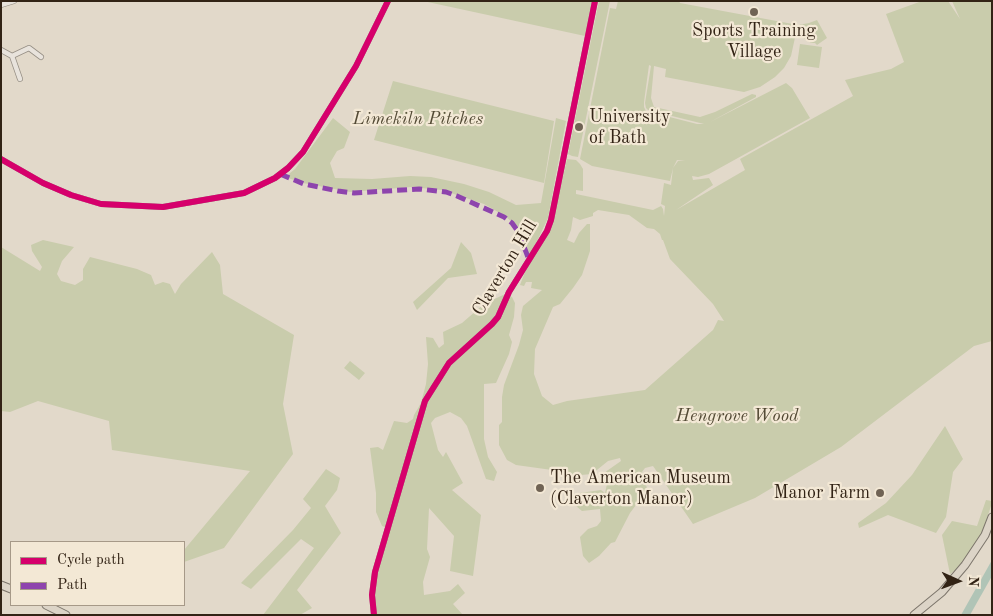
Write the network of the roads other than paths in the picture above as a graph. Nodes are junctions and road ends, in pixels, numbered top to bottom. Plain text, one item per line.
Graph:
1 (388, 1) edge
2 (595, 1) edge
3 (13, 2) edge
4 (1, 5) edge
5 (1, 50) edge
6 (12, 56) junction
7 (41, 57) dead end
8 (20, 79) dead end
9 (1, 159) edge
10 (992, 517) edge
11 (48, 606) edge
12 (66, 615) edge
13 (374, 615) edge
14 (914, 615) edge

1 - 9 street
2 - 13 street, Claverton Hill
3 - 4 street
5 - 6 street
6 - 7 street
6 - 8 street
10 - 14 highway
11 - 12 highway

